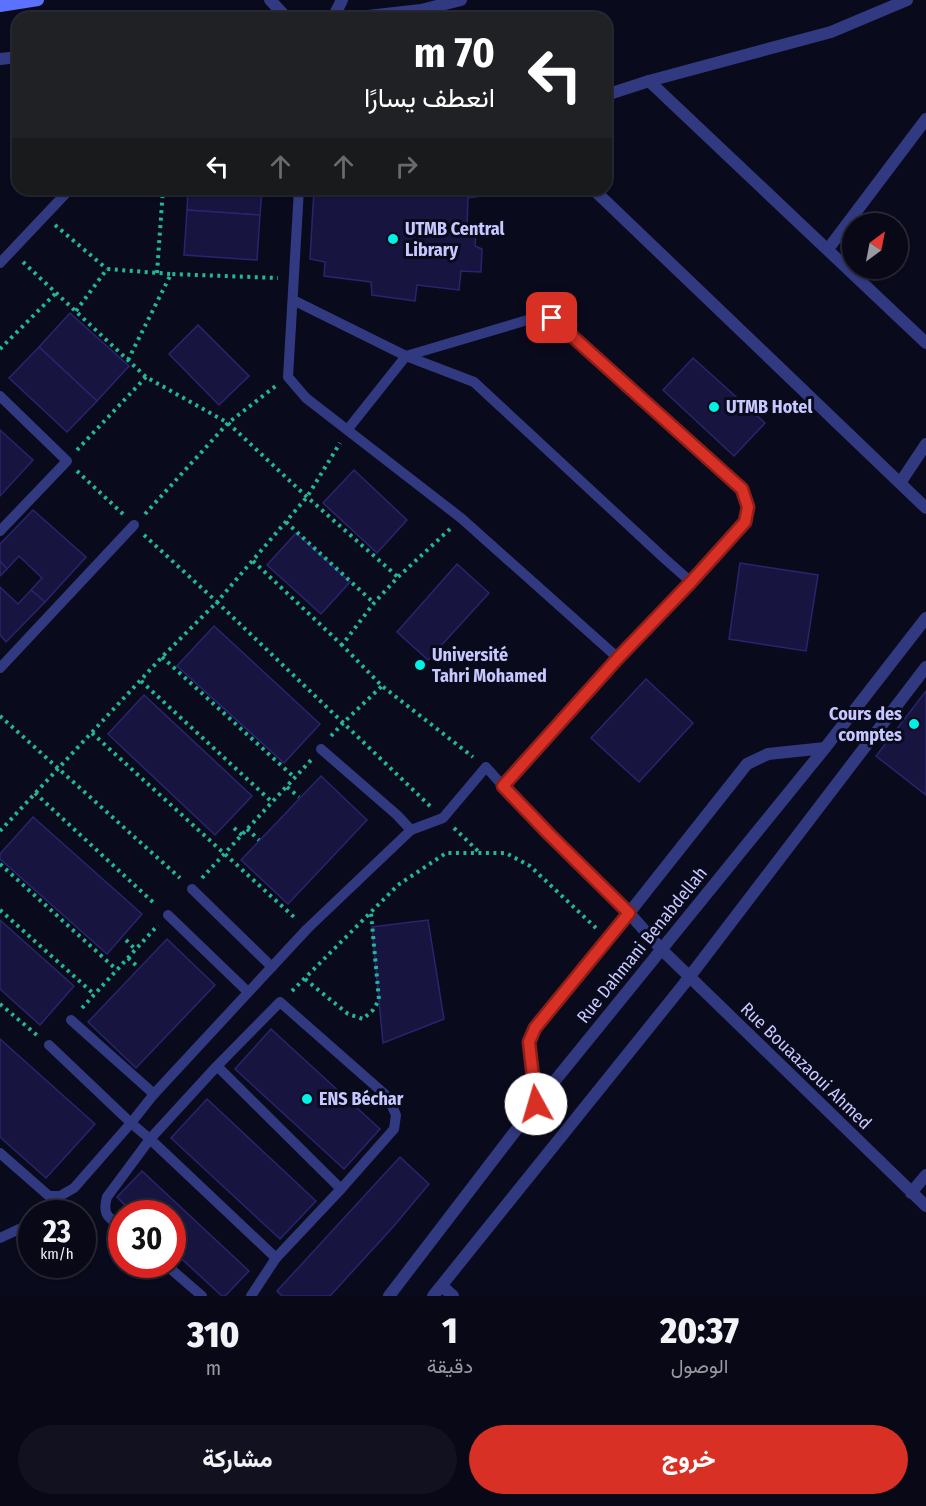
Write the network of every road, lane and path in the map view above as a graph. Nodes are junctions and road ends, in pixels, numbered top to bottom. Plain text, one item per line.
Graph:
1 (38, 0) edge
2 (270, 0) edge
3 (461, 0) edge
4 (908, 0) edge
5 (0, 6) edge
6 (281, 12) edge
7 (430, 12) edge
8 (649, 81) junction
9 (612, 94) edge
10 (926, 119) edge
11 (64, 195) edge
12 (163, 195) edge
13 (299, 195) edge
14 (599, 195) edge
15 (45, 216) junction
16 (828, 249) junction
17 (11, 251) junction
18 (0, 263) edge
19 (107, 269) junction
20 (157, 273) junction
21 (171, 274) junction
22 (293, 278) junction
23 (56, 293) junction
24 (293, 300) junction
25 (75, 311) junction
26 (926, 343) edge
27 (0, 349) edge
28 (406, 357) junction
29 (128, 360) junction
30 (146, 377) junction
31 (288, 377) junction
32 (0, 396) edge
33 (228, 423) junction
34 (348, 429) junction
35 (926, 444) edge
36 (67, 461) junction
37 (900, 483) junction
38 (307, 497) junction
39 (926, 507) edge
40 (461, 518) junction
41 (286, 522) junction
42 (134, 525) junction
43 (0, 531) edge
44 (253, 561) junction
45 (398, 577) junction
46 (691, 582) junction
47 (217, 602) junction
48 (374, 603) junction
49 (926, 618) edge
50 (342, 645) junction
51 (162, 657) junction
52 (618, 658) junction
53 (926, 667) edge
54 (0, 668) edge
55 (141, 681) junction
56 (382, 686) junction
57 (0, 716) edge
58 (344, 722) junction
59 (92, 733) junction
60 (825, 748) junction
61 (321, 749) dead end
62 (486, 768) junction
63 (59, 769) junction
64 (295, 778) dead end
65 (503, 786) junction
66 (287, 787) dead end
67 (35, 793) junction
68 (299, 797) dead end
69 (272, 802) dead end
70 (442, 818) junction
71 (234, 828) dead end
72 (247, 829) dead end
73 (411, 830) junction
74 (0, 831) edge
75 (242, 835) dead end
76 (259, 840) dead end
77 (479, 852) junction
78 (0, 864) edge
79 (192, 889) joint
80 (0, 910) edge
81 (164, 912) joint
82 (371, 913) junction
83 (629, 913) junction
84 (307, 929) junction
85 (607, 938) junction
86 (126, 940) dead end
87 (136, 950) dead end
88 (662, 950) junction
89 (128, 958) dead end
90 (137, 966) dead end
91 (272, 967) junction
92 (117, 970) dead end
93 (688, 977) junction
94 (305, 979) junction
95 (248, 992) junction
96 (95, 995) dead end
97 (280, 1002) junction
98 (0, 1004) edge
99 (71, 1020) dead end
100 (49, 1045) joint
101 (217, 1066) junction
102 (154, 1094) junction
103 (536, 1104) junction
104 (131, 1124) junction
105 (150, 1139) junction
106 (0, 1154) edge
107 (926, 1175) edge
108 (340, 1189) junction
109 (911, 1193) junction
110 (926, 1206) edge
111 (108, 1216) edge
112 (18, 1230) edge
113 (0, 1238) edge
114 (276, 1258) junction
115 (181, 1278) edge
116 (441, 1286) junction
117 (202, 1296) edge
118 (251, 1296) edge
119 (389, 1296) edge
120 (433, 1296) edge
121 (453, 1296) edge

1 - 5 main road
2 - 6 street
3 - 7 street
4 - 8 street
8 - 9 street
8 - 16 street
10 - 16 street
11 - 15 lane
12 - 20 path
13 - 22 lane
14 - 37 street
15 - 17 lane
15 - 19 path
16 - 26 street
17 - 18 lane
17 - 23 path
19 - 20 path
19 - 25 path
20 - 21 path
21 - 22 path
21 - 29 path
22 - 24 lane
23 - 25 path
23 - 27 path
24 - 28 lane
24 - 31 lane
25 - 29 path
28 - 34 lane
28 - 46 lane
28 - 46 lane
29 - 30 path
30 - 33 path
30 - 36 path
31 - 33 path
31 - 34 lane
32 - 36 lane
33 - 38 path
33 - 42 path
34 - 38 path
34 - 40 lane
35 - 37 street
36 - 42 path
36 - 43 lane
37 - 39 street
38 - 41 path
38 - 45 path
40 - 45 path
40 - 52 lane
41 - 44 path
41 - 48 path
42 - 47 path
42 - 54 lane
44 - 47 path
44 - 50 path
45 - 48 path
46 - 52 lane
47 - 51 path
47 - 58 path
48 - 50 path
49 - 60 street, Rue Dahmani Benabdellah
50 - 56 path
51 - 55 path
51 - 64 path
52 - 65 lane
53 - 93 street
55 - 59 path
55 - 69 path
56 - 58 path
56 - 62 path
57 - 63 path
58 - 70 path
59 - 63 path
59 - 84 path
60 - 83 street
60 - 88 street, Rue Dahmani Benabdellah
61 - 73 lane
62 - 65 lane
62 - 70 lane
63 - 67 path
63 - 79 path
65 - 83 lane
66 - 68 path
67 - 74 path
67 - 81 path
70 - 73 lane
70 - 77 path
71 - 75 path
72 - 76 path
73 - 84 lane
77 - 82 path
77 - 85 path
78 - 92 path
79 - 91 lane
80 - 96 path
81 - 95 lane
82 - 94 path
82 - 94 path
83 - 85 street
83 - 88 street, Rue Bouaazaoui Ahmed
84 - 91 lane
85 - 103 street
86 - 87 path
88 - 93 street, Rue Bouaazaoui Ahmed
88 - 103 street, Rue Dahmani Benabdellah
89 - 90 path
91 - 95 lane
93 - 109 street, Rue Bouaazaoui Ahmed
93 - 116 street
94 - 97 path
95 - 102 lane
97 - 101 lane
97 - 108 lane
98 - 100 path
99 - 102 lane
100 - 104 lane
101 - 105 lane
101 - 108 lane
102 - 104 lane
103 - 119 street, Rue Dahmani Benabdellah
104 - 105 lane
104 - 106 lane
105 - 111 lane
105 - 114 lane
107 - 109 street
108 - 114 lane
109 - 110 street, Rue Bouaazaoui Ahmed
112 - 113 lane
114 - 118 lane
115 - 117 lane
116 - 120 street
116 - 121 street

